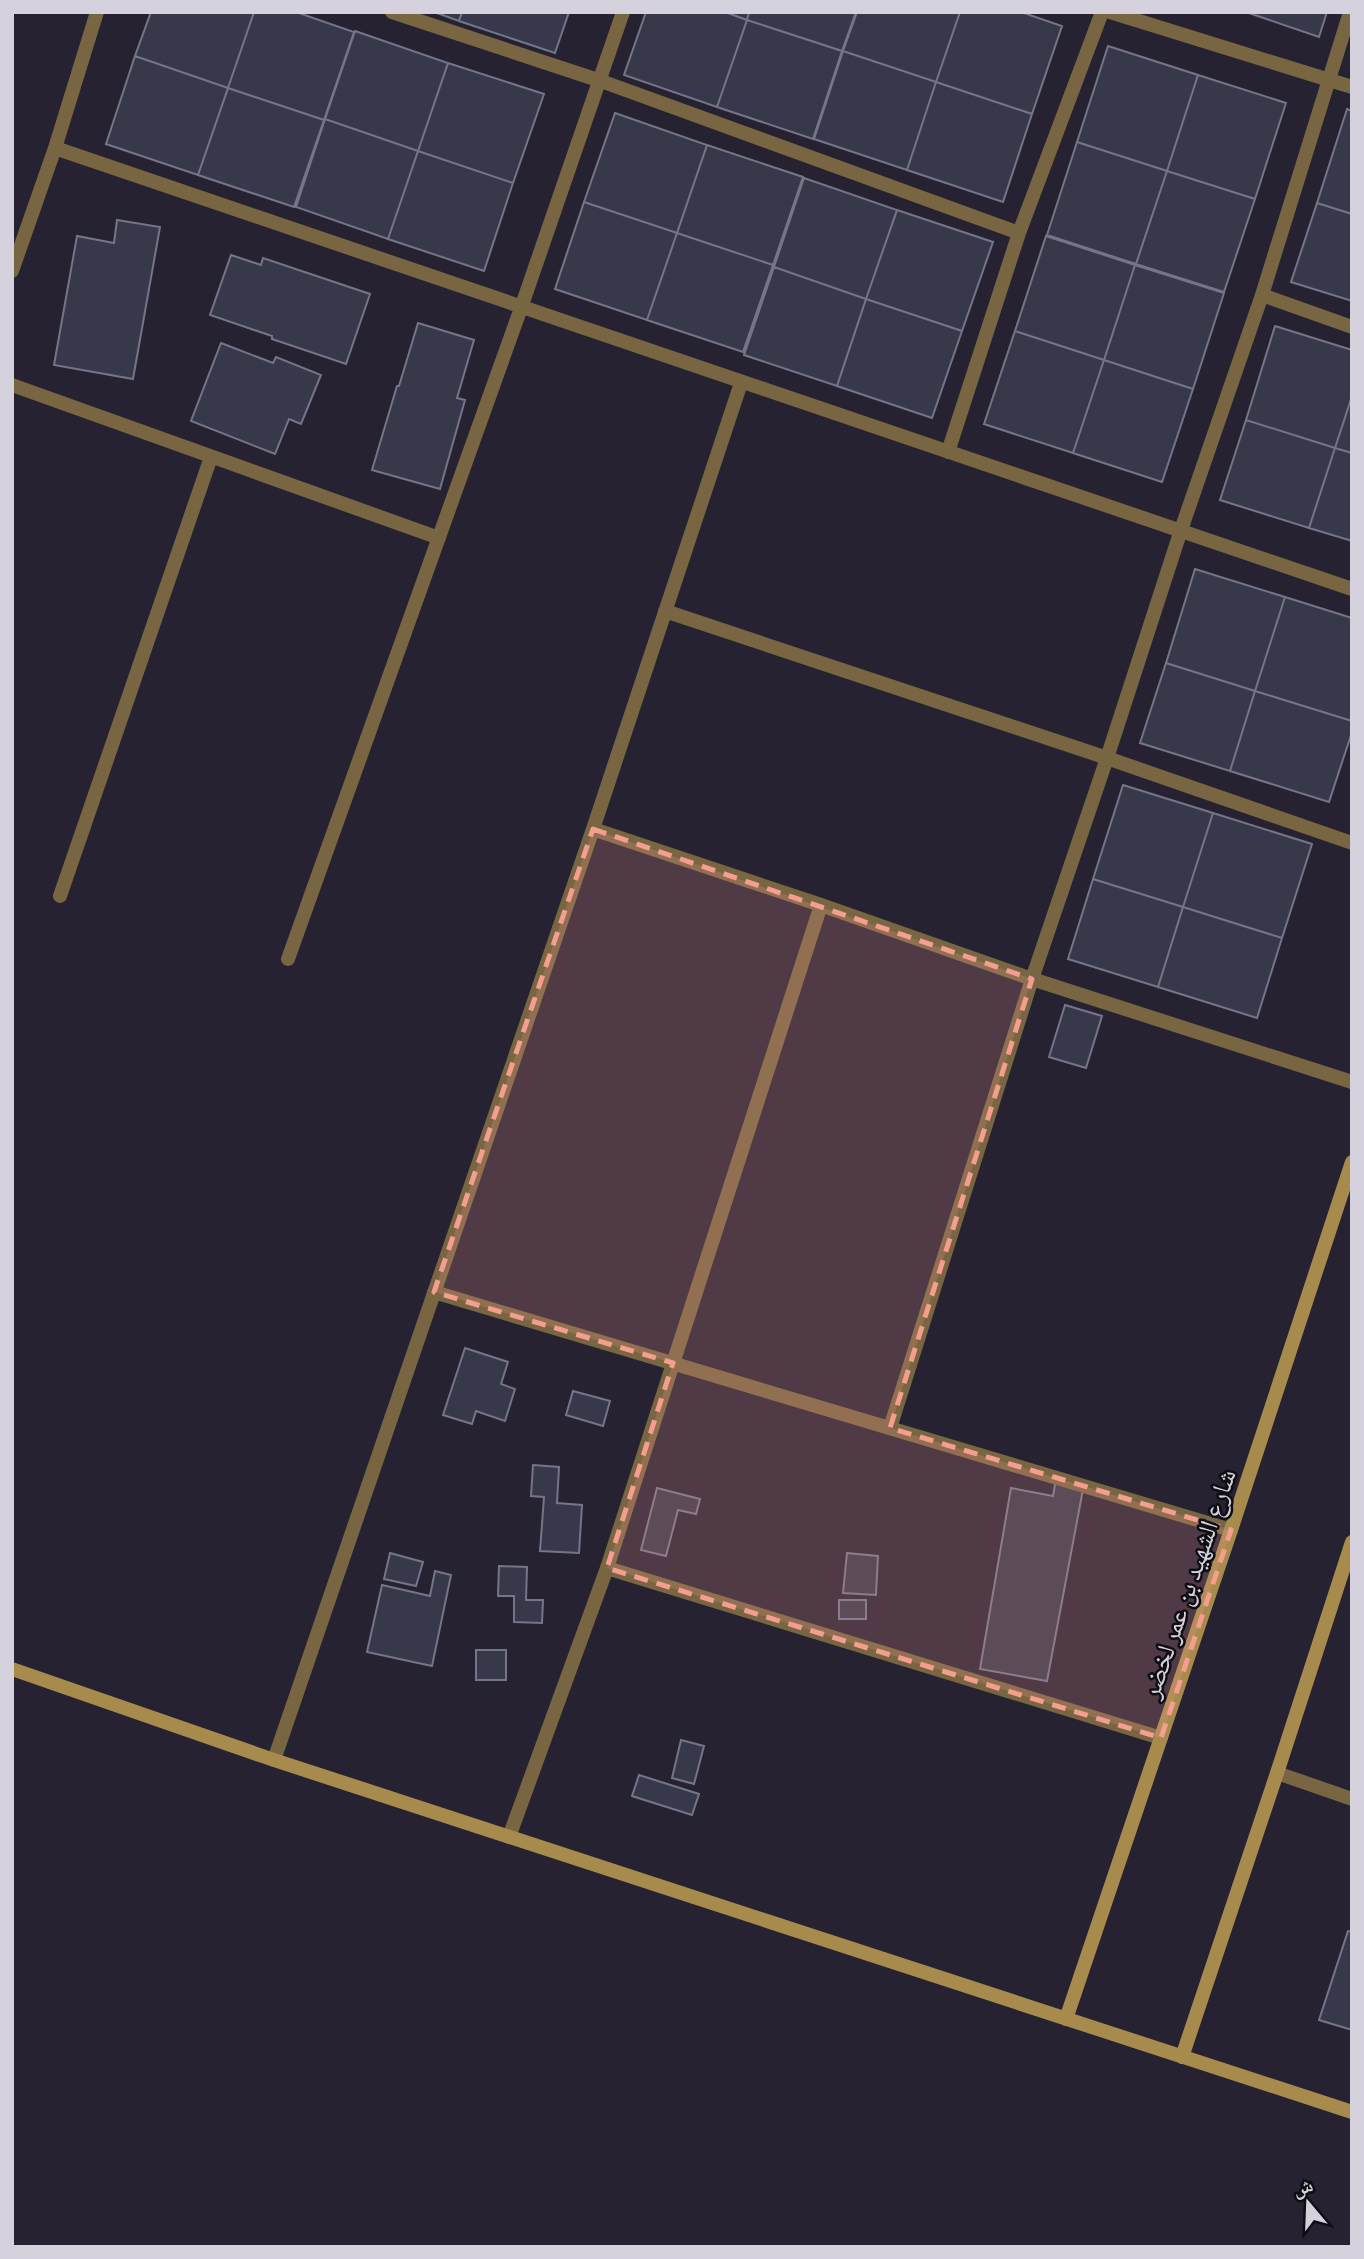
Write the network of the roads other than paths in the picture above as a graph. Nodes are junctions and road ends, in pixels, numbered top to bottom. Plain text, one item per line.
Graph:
1 (97, 12) edge
2 (392, 12) edge
3 (623, 12) edge
4 (1102, 12) edge
5 (1110, 12) edge
6 (1350, 12) edge
7 (1328, 79) junction
8 (601, 81) junction
9 (1352, 87) edge
10 (55, 148) junction
11 (1019, 233) junction
12 (12, 271) edge
13 (1262, 295) junction
14 (521, 308) junction
15 (1352, 327) edge
16 (741, 383) junction
17 (12, 385) edge
18 (948, 452) junction
19 (212, 457) junction
20 (1181, 530) junction
21 (439, 538) junction
22 (1352, 589) edge
23 (666, 611) junction
24 (1107, 758) junction
25 (593, 830) junction
26 (1352, 843) edge
27 (60, 896) dead end
28 (821, 905) junction
29 (288, 959) dead end
30 (1032, 979) junction
31 (1352, 1082) edge
32 (1352, 1161) edge
33 (434, 1292) junction
34 (673, 1363) junction
35 (890, 1428) junction
36 (1231, 1530) junction
37 (1352, 1542) edge
38 (1348, 1567) edge
39 (607, 1568) junction
40 (12, 1669) edge
41 (1161, 1738) junction
42 (274, 1760) junction
43 (1277, 1773) junction
44 (1352, 1799) edge
45 (509, 1837) junction
46 (1066, 2019) junction
47 (1182, 2057) junction
48 (1352, 2112) edge

1 - 10 street
2 - 8 street
3 - 8 street
4 - 11 street
5 - 7 street
6 - 7 street
7 - 9 street
7 - 13 street
8 - 11 street
8 - 14 street
10 - 12 street
10 - 14 street
11 - 18 street
13 - 15 street
13 - 20 street
14 - 16 street
14 - 21 street
16 - 18 street
16 - 23 street
17 - 19 street
18 - 20 street
19 - 21 street
19 - 27 street
20 - 22 street
20 - 24 street
21 - 29 street
23 - 24 street
23 - 25 street
24 - 26 street
24 - 30 street
25 - 28 street
25 - 33 street
28 - 30 street
28 - 34 street
30 - 31 street
30 - 35 street
32 - 36 main road, شارع الشهيد بن عمر لخضر
33 - 34 street
33 - 42 street
34 - 35 street
34 - 39 street
35 - 36 street
36 - 41 main road, شارع الشهيد بن عمر لخضر
37 - 38 main road
38 - 43 main road
39 - 41 street
39 - 45 street
40 - 42 main road
41 - 46 main road, شارع الشهيد بن عمر لخضر
42 - 45 main road
43 - 44 street
43 - 47 main road
45 - 46 main road
46 - 47 main road
47 - 48 main road

